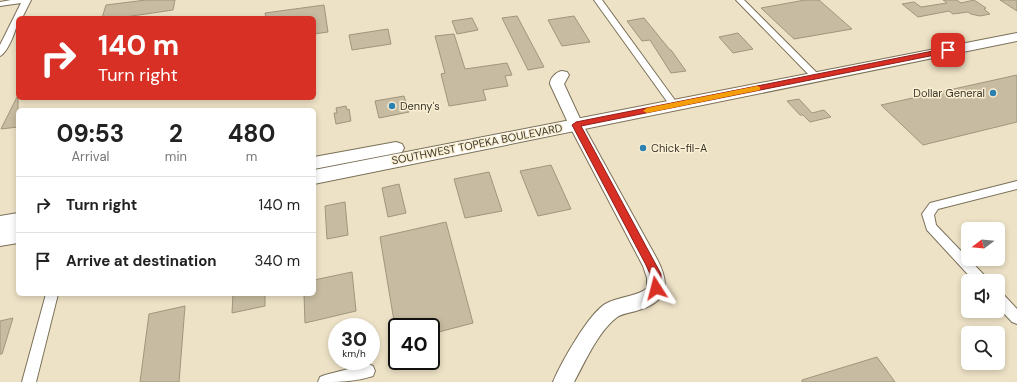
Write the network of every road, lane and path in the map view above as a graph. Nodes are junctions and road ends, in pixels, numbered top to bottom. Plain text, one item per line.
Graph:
1 (27, 0) edge
2 (598, 0) edge
3 (740, 0) edge
4 (0, 4) edge
5 (19, 16) edge
6 (16, 22) edge
7 (1017, 26) edge
8 (1017, 37) edge
9 (0, 53) edge
10 (812, 72) junction
11 (562, 75) dead end
12 (670, 100) junction
13 (574, 119) junction
14 (316, 163) edge
15 (349, 163) junction
16 (316, 176) edge
17 (1017, 185) edge
18 (16, 221) edge
19 (0, 224) edge
20 (16, 235) edge
21 (0, 238) edge
22 (975, 274) edge
23 (52, 296) edge
24 (1005, 305) edge
25 (1017, 318) edge
26 (368, 371) dead end
27 (30, 382) edge
28 (325, 382) edge
29 (563, 382) edge

1 - 4 street
1 - 5 street
2 - 12 street
3 - 10 street
6 - 9 street
7 - 10 main road, SOUTHWEST TOPEKA BOULEVARD
8 - 10 main road, SOUTHWEST TOPEKA BOULEVARD
10 - 12 main road, SOUTHWEST TOPEKA BOULEVARD
11 - 13 street
12 - 13 main road, SOUTHWEST TOPEKA BOULEVARD
13 - 15 main road, SOUTHWEST TOPEKA BOULEVARD
13 - 29 street
14 - 15 main road, SOUTHWEST TOPEKA BOULEVARD
15 - 16 main road, SOUTHWEST TOPEKA BOULEVARD
17 - 22 street
18 - 19 main road
20 - 21 main road
23 - 27 street
24 - 25 street
26 - 28 street

